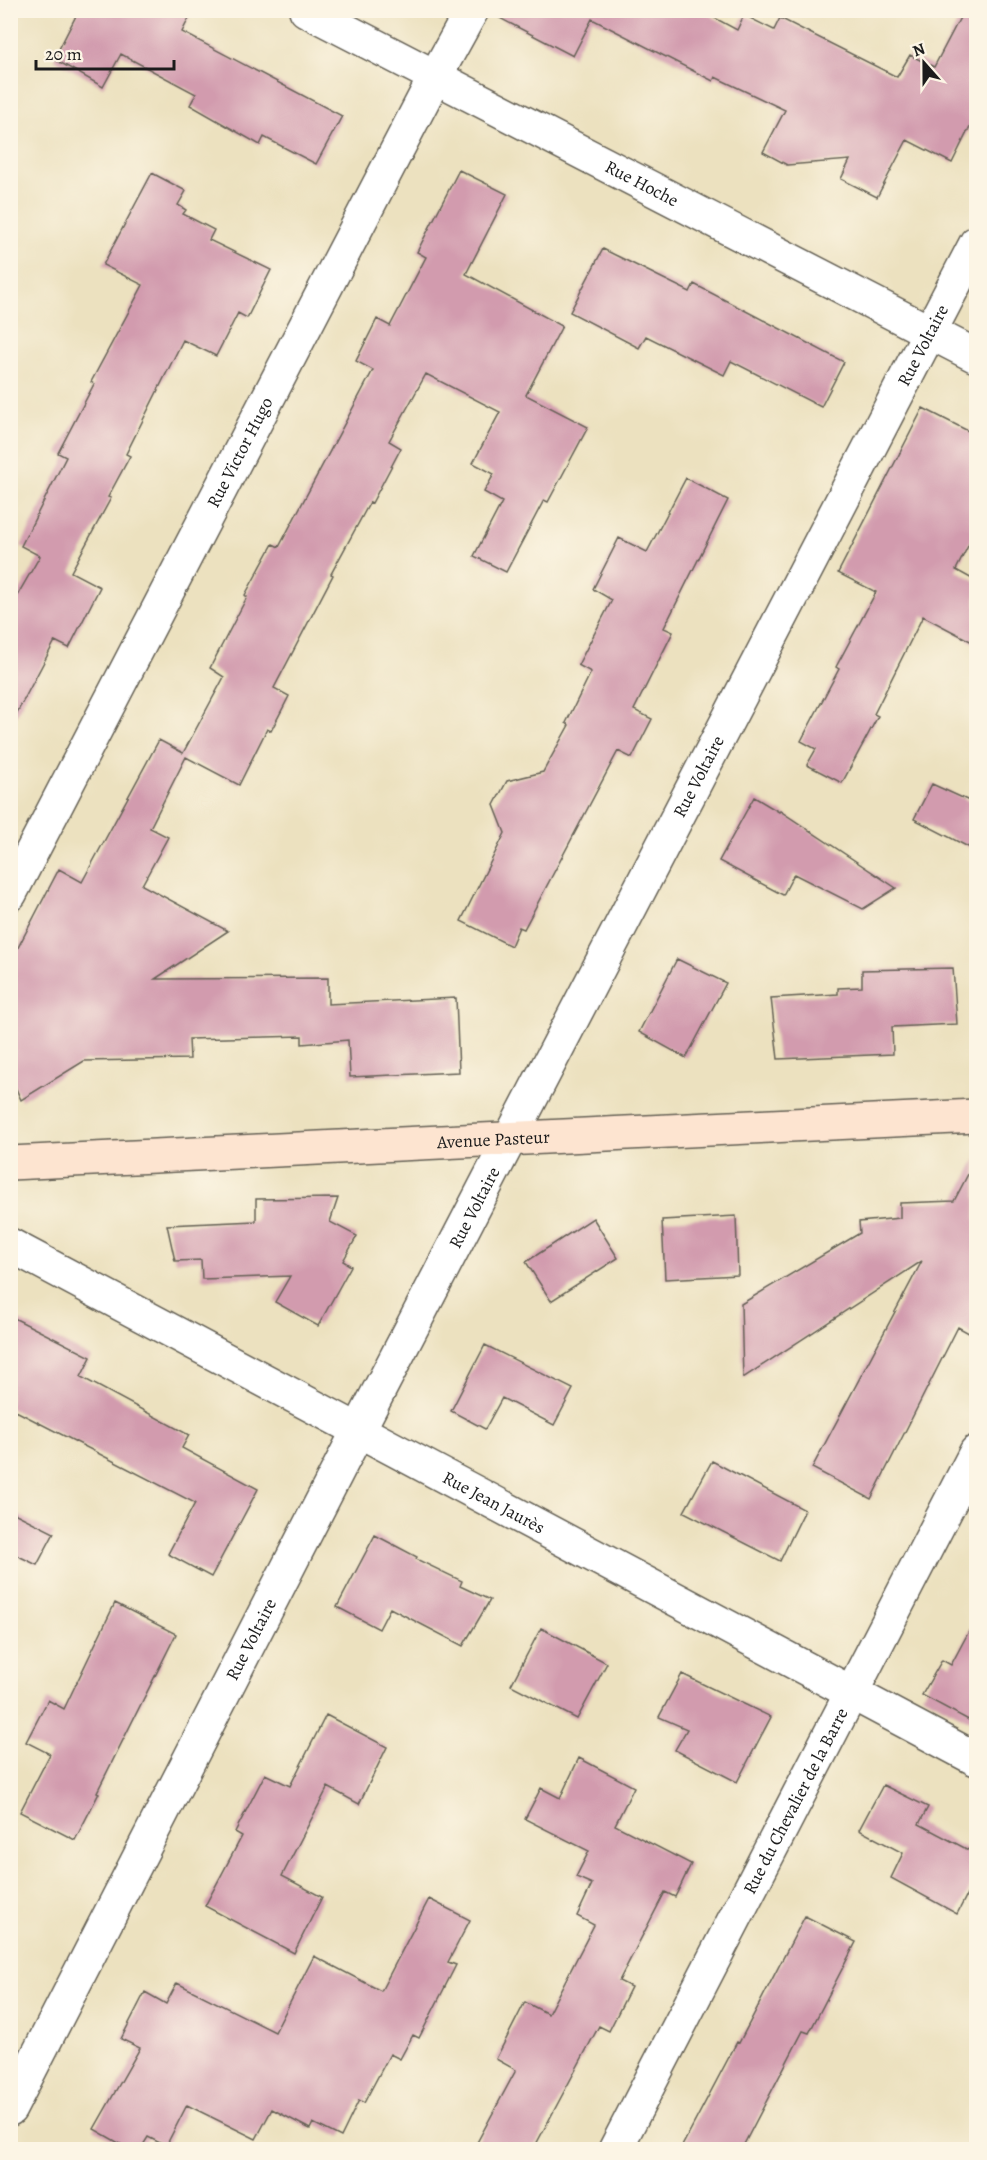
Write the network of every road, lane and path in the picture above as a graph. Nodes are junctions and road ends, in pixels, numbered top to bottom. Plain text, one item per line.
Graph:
1 (306, 10) edge
2 (472, 10) edge
3 (435, 77) junction
4 (976, 243) edge
5 (931, 332) junction
6 (976, 356) edge
7 (10, 894) edge
8 (976, 1116) edge
9 (513, 1137) junction
10 (10, 1163) edge
11 (10, 1245) edge
12 (358, 1431) junction
13 (976, 1452) edge
14 (851, 1692) junction
15 (976, 1759) edge
16 (10, 2109) edge
17 (615, 2150) edge

1 - 3 street, Rue Hoche
2 - 3 street, Rue Victor Hugo
3 - 5 street, Rue Hoche
3 - 7 street, Rue Victor Hugo
4 - 5 street, Rue Voltaire
5 - 6 street, Rue Hoche
5 - 9 street, Rue Voltaire
8 - 9 street, Avenue Pasteur
9 - 10 street, Avenue Pasteur
9 - 12 street, Rue Voltaire
11 - 12 street, Rue Jean Jaurès
12 - 14 street, Rue Jean Jaurès
12 - 16 street, Rue Voltaire
13 - 14 street, Rue du Chevalier de la Barre
14 - 15 street, Rue Jean Jaurès
14 - 17 street, Rue du Chevalier de la Barre

